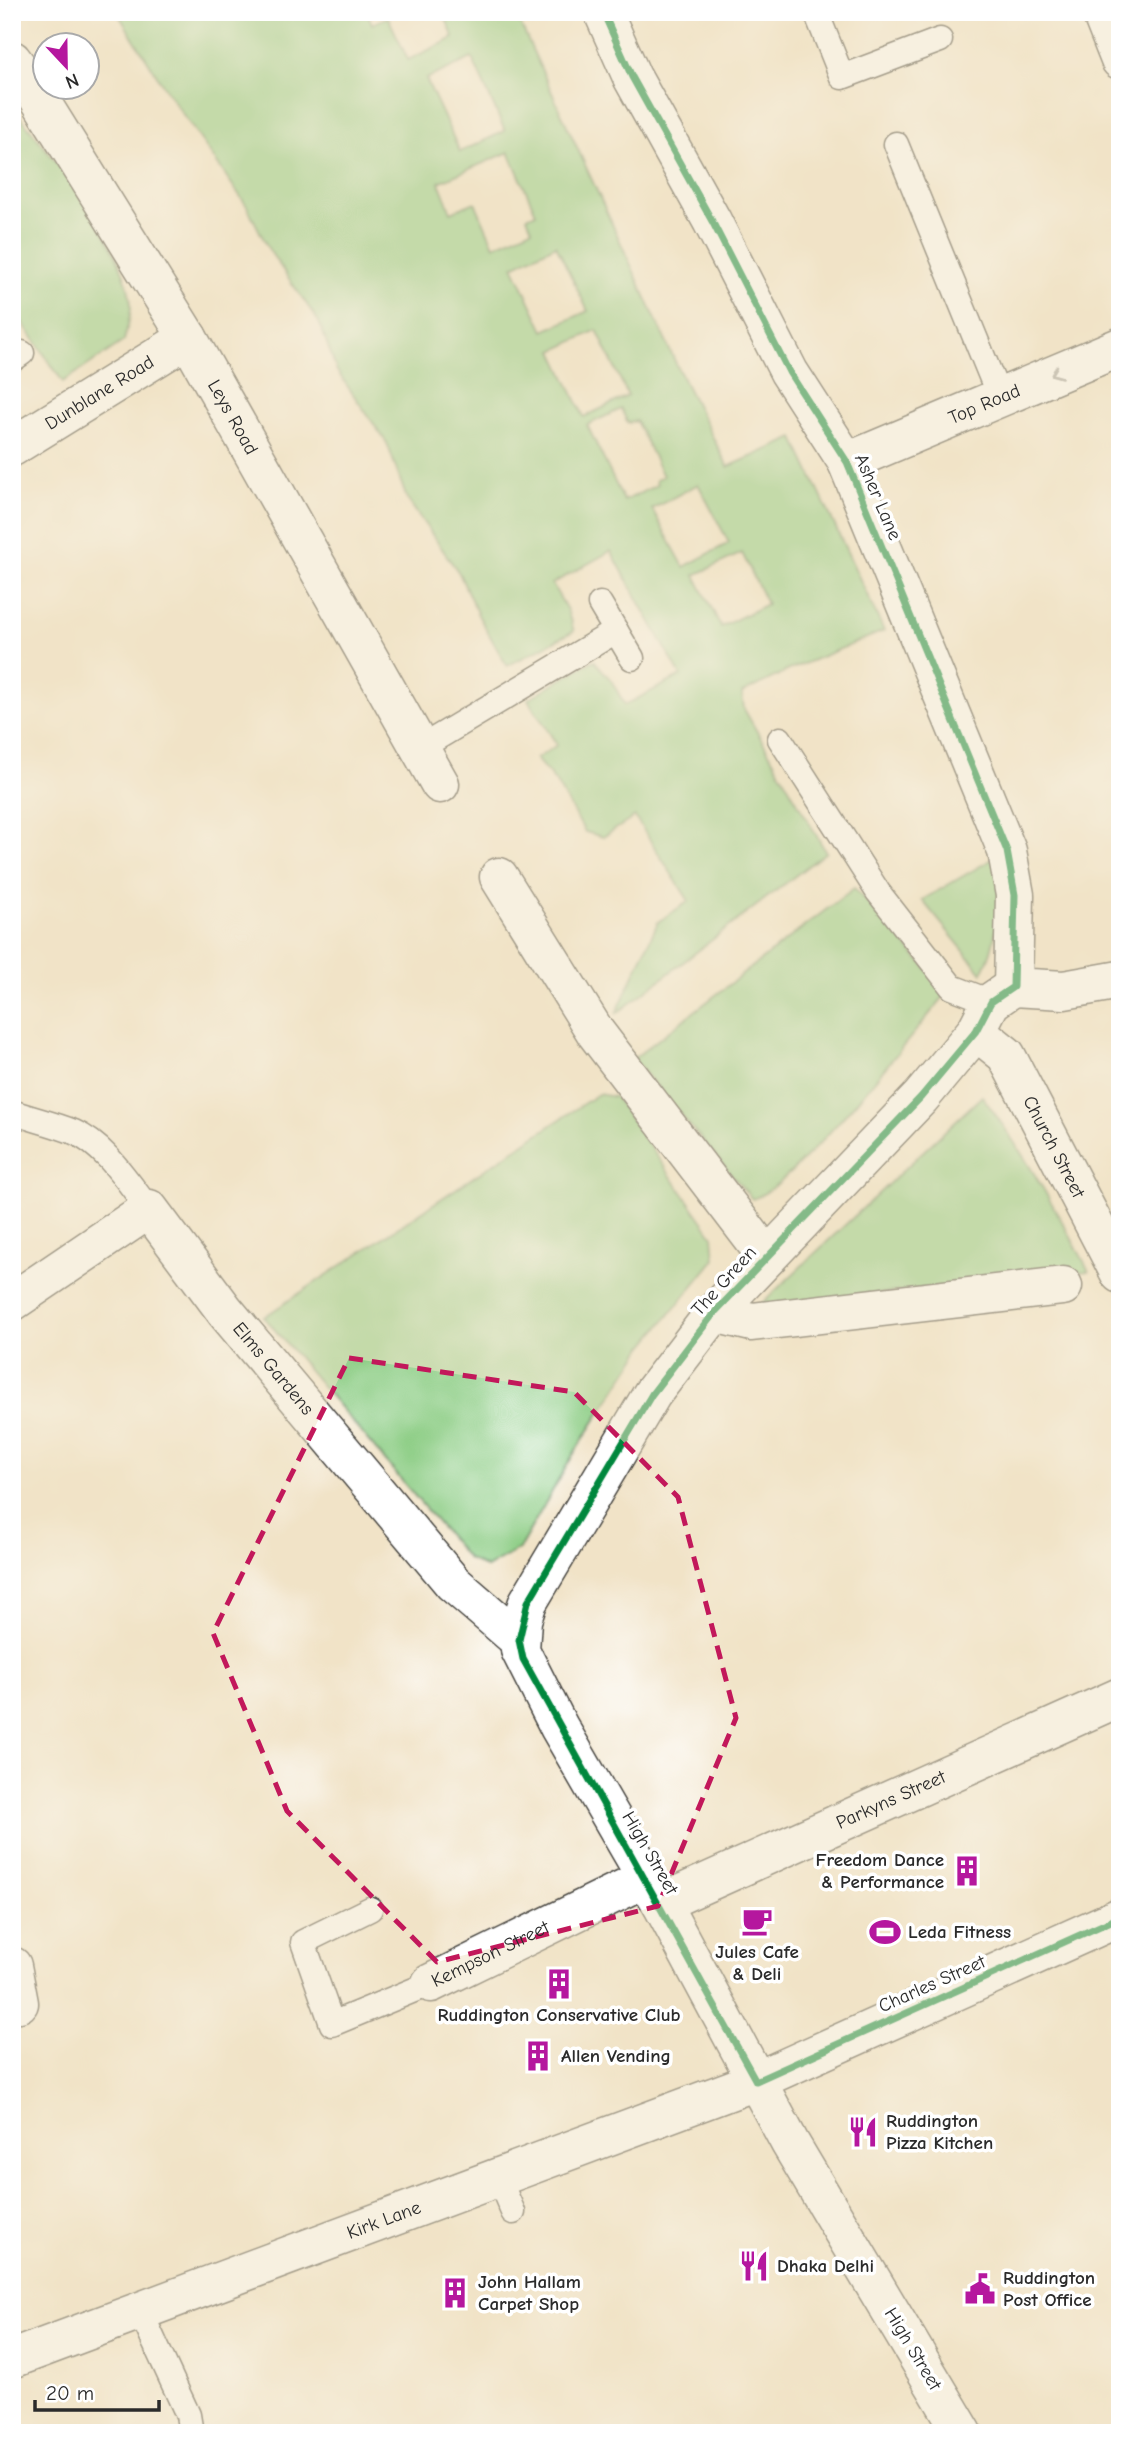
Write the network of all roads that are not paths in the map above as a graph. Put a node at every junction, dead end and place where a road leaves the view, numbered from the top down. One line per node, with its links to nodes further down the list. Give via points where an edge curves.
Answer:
1 (603, 12): 12 (street, Asher Lane, via 632,77 789,372)
2 (816, 12): 4 (lane, via 842,77)
3 (1101, 12): 6 (street)
4 (940, 40)
5 (12, 60): 8 (street, Leys Road)
6 (1120, 60)
7 (896, 144): 10 (lane)
8 (188, 338): 11 (street, Dunblane Road); 17 (street, Leys Road)
9 (1120, 347): 10 (street, Top Road, one-way to 10)
10 (999, 396): 12 (street, Top Road)
11 (12, 447)
12 (848, 461): 21 (street, Asher Lane, via 1007,851 1015,895)
13 (600, 604): 14 (lane)
14 (616, 631): 15 (lane); 17 (lane)
15 (632, 658)
16 (780, 739): 21 (lane, via 878,892 952,987)
17 (420, 748): 18 (street, Leys Road)
18 (440, 784)
19 (499, 877): 24 (street, The Green, via 596,1033)
20 (1120, 980): 21 (street)
21 (993, 1007): 24 (street, The Green, via 921,1097); 25 (street, Church Street, via 1006,1055)
22 (12, 1112): 23 (lane, via 88,1140)
23 (149, 1209): 27 (street); 29 (street, Elms Gardens, via 225,1311 453,1583)
24 (766, 1257): 28 (street, The Green)
25 (1117, 1263)
26 (1063, 1286): 28 (street, The Green, via 752,1322)
27 (12, 1302)
28 (714, 1313): 29 (street, The Green, via 652,1394 528,1602)
29 (519, 1640): 31 (street, High Street, via 523,1659 559,1727)
30 (1120, 1697): 31 (street, Parkyns Street)
31 (653, 1891): 35 (street, Kempson Street); 37 (street, High Street)
32 (370, 1909): 35 (lane, Kempson Street, via 303,1942 332,2024)
33 (1120, 1917): 37 (street, Charles Street)
34 (12, 1966): 36 (street)
35 (431, 1983)
36 (19, 2003)
37 (757, 2081): 38 (street, Kirk Lane); 43 (street, High Street)
38 (498, 2177): 39 (lane); 40 (street, Kirk Lane)
39 (513, 2213)
40 (140, 2311): 41 (street, Kirk Lane); 42 (lane, via 188,2415)
41 (12, 2359)
42 (191, 2433)
43 (963, 2433)

